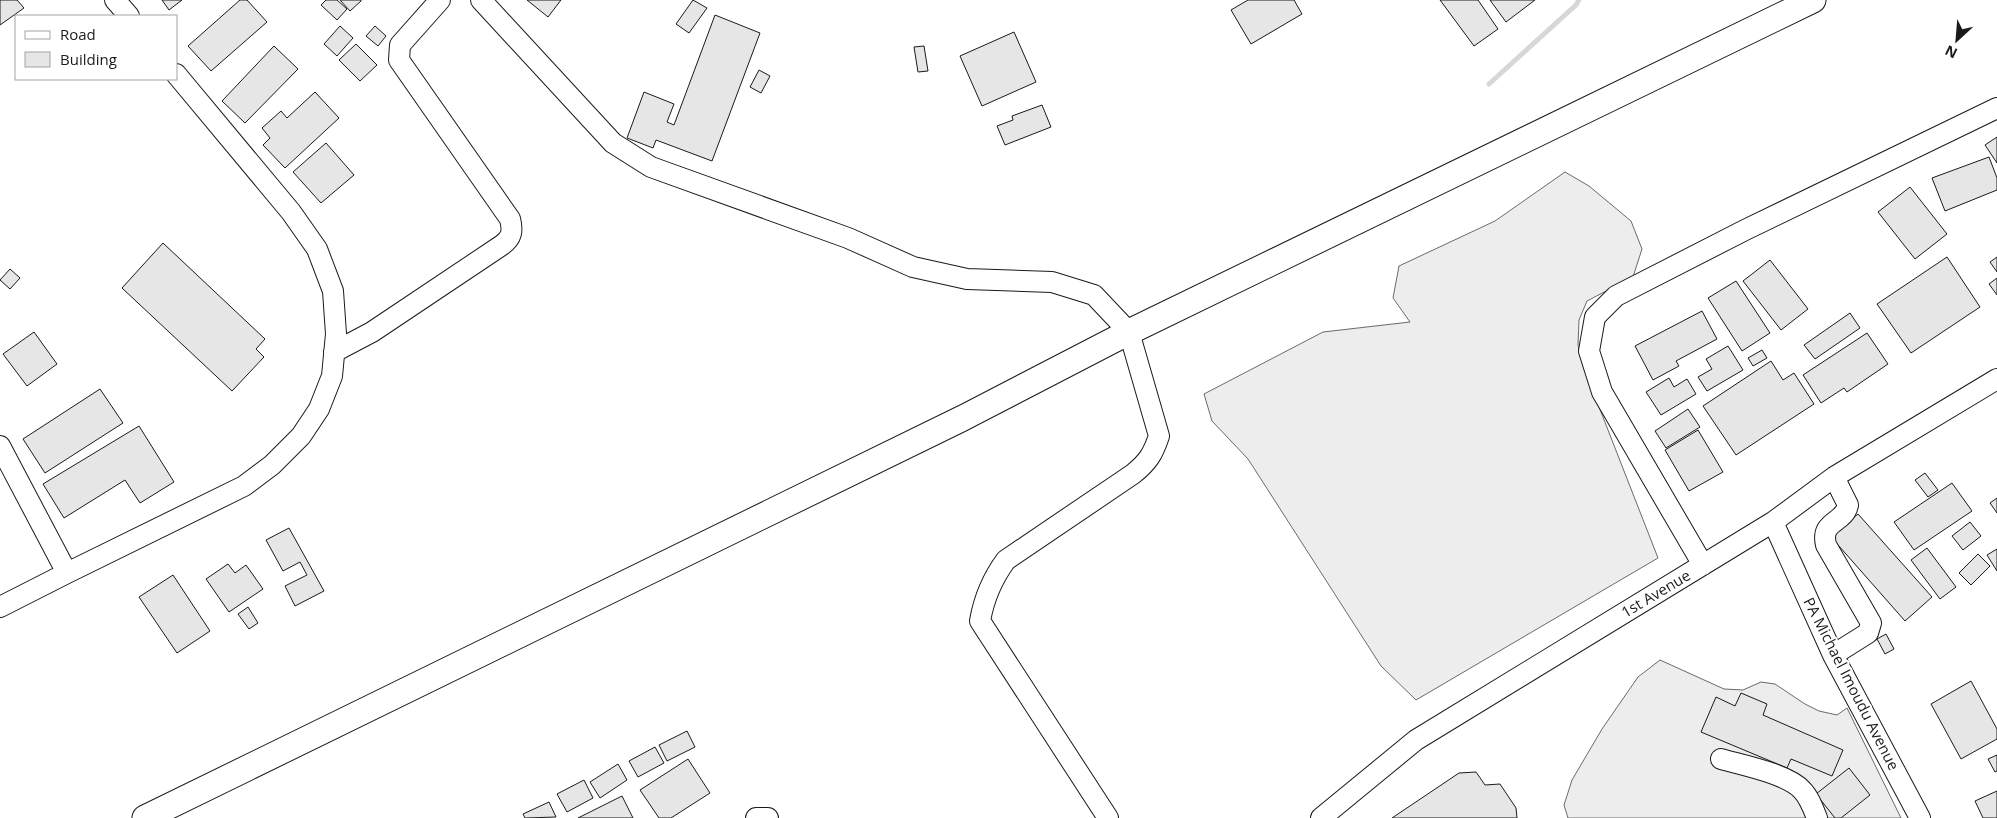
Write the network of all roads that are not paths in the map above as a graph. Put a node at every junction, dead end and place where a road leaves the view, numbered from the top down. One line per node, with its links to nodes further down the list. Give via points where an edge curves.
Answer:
1 (115, 0): 5 (street)
2 (440, 0): 9 (street, via 400,46 399,60 510,219 511,235 502,245 372,332)
3 (481, 0): 8 (street, via 613,143 651,167 848,238 913,267 967,279 1052,282 1094,294)
4 (1813, 0): 8 (main road)
5 (128, 15)
6 (178, 76): 9 (street, via 291,212 317,249 333,291)
7 (1997, 108): 14 (street, via 1616,296 1595,317 1589,351 1602,392)
8 (1129, 332): 20 (main road, via 963,418); 23 (street, via 1158,436 1154,450 1146,463 1133,474 1006,560 983,601 980,621)
9 (334, 352): 15 (street, via 332,376 319,409 301,436 272,465 244,486)
10 (1997, 379): 12 (street, 1st Avenue)
11 (0, 446): 15 (street)
12 (1834, 477): 13 (street, 1st Avenue); 17 (street, via 1848,505 1826,530 1826,545 1871,623 1868,633)
13 (1774, 522): 14 (street, 1st Avenue); 17 (street, PA Michael Imoudu Avenue)
14 (1703, 565): 19 (street, 1st Avenue, via 1416,740)
15 (67, 572): 16 (street)
16 (0, 608)
17 (1833, 655): 25 (street, PA Michael Imoudu Avenue)
18 (1721, 759): 24 (street, via 1791,780 1808,798)
19 (1325, 816)
20 (145, 818)
21 (756, 818): 22 (street)
22 (768, 818)
23 (1108, 818)
24 (1817, 818)
25 (1920, 818)

